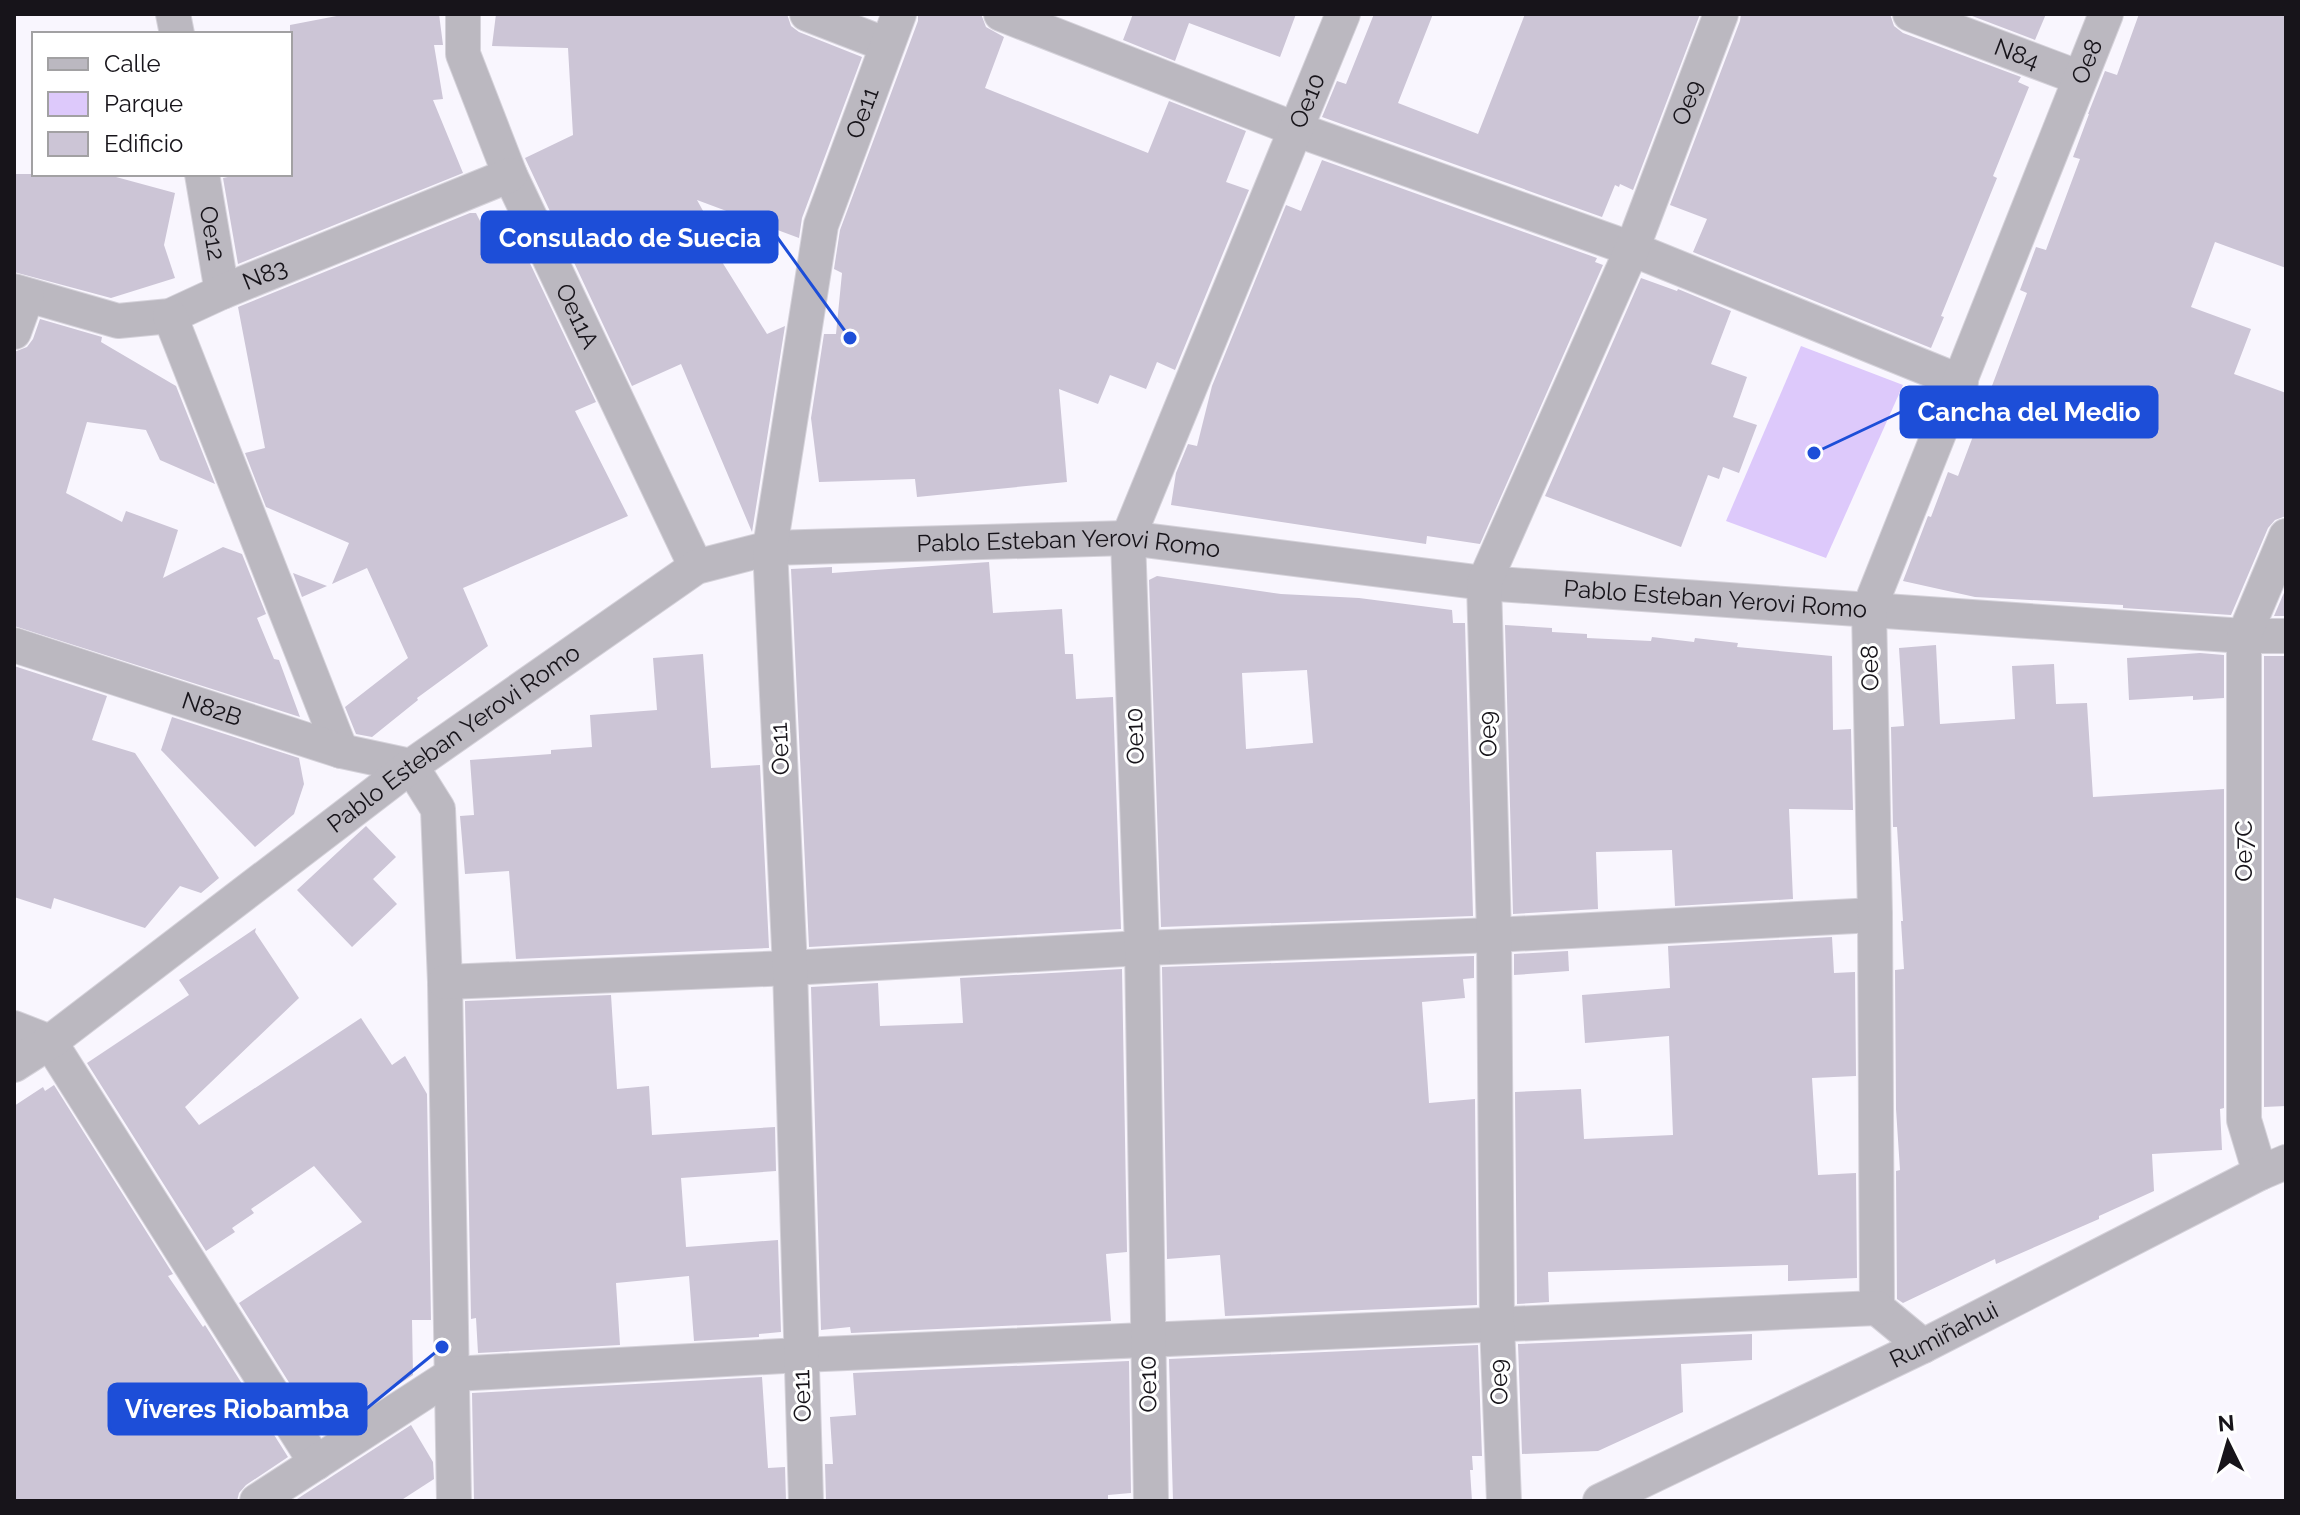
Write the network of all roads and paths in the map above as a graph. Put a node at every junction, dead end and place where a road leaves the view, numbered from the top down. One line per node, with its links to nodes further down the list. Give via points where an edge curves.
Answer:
1 (463, 14): 11 (street, Oe11A, via 463,54)
2 (807, 14): 8 (street)
3 (1001, 14): 10 (street)
4 (1343, 14): 10 (street, Oe10)
5 (1721, 14): 13 (street, Oe9)
6 (1910, 14): 9 (street, N84)
7 (2106, 14): 9 (street, Oe8)
8 (893, 30): 21 (street, Oe11, via 821,225)
9 (2080, 78): 18 (street, Oe8)
10 (1295, 129): 13 (street); 20 (street, Oe10)
11 (510, 175): 14 (street, N83); 22 (street, Oe11A)
12 (202, 176): 14 (street, Oe12)
13 (1632, 249): 18 (street); 23 (street, Oe9)
14 (222, 292): 16 (street, N83)
15 (21, 294): 16 (street, N83, via 118,321); 17 (street)
16 (170, 316): 28 (street)
17 (14, 332)
18 (1961, 382): 24 (street, Oe8)
19 (2286, 536): 25 (street, Oe7C)
20 (1128, 538): 21 (street, Pablo Esteban Yerovi Romo); 23 (street, Pablo Esteban Yerovi Romo); 32 (street, Oe10)
21 (770, 548): 22 (street, Pablo Esteban Yerovi Romo); 33 (street, Oe11)
22 (696, 567): 29 (street, Pablo Esteban Yerovi Romo)
23 (1484, 583): 24 (street, Pablo Esteban Yerovi Romo); 31 (street, Oe9)
24 (1869, 609): 25 (street, Pablo Esteban Yerovi Romo); 30 (street, Oe8)
25 (2244, 636): 26 (street, Pablo Esteban Yerovi Romo); 38 (street, Oe7C, via 2244,1120)
26 (2286, 636)
27 (14, 645): 28 (street, N82B)
28 (341, 751): 29 (street, N82B)
29 (411, 766): 34 (street, via 438,809); 36 (street, Pablo Esteban Yerovi Romo)
30 (1875, 915): 31 (street); 39 (street, Oe8)
31 (1494, 935): 32 (street); 40 (street, Oe9)
32 (1142, 948): 33 (street); 41 (street, Oe10)
33 (790, 968): 34 (street); 43 (street, Oe11)
34 (445, 982): 44 (street)
35 (14, 1028): 36 (street)
36 (50, 1042): 37 (street, Pablo Esteban Yerovi Romo); 45 (street)
37 (14, 1065)
38 (2273, 1168): 42 (street, Rumiñahui)
39 (1877, 1308): 40 (street); 42 (street)
40 (1497, 1324): 41 (street); 50 (street, Oe9)
41 (1147, 1339): 43 (street); 49 (street, Oe10)
42 (1923, 1346): 51 (street, Rumiñahui)
43 (801, 1355): 44 (street); 48 (street, Oe11)
44 (453, 1374): 45 (street); 47 (street)
45 (316, 1463): 46 (street)
46 (257, 1501)
47 (454, 1501)
48 (806, 1501)
49 (1151, 1501)
50 (1504, 1501)
51 (1600, 1501)

